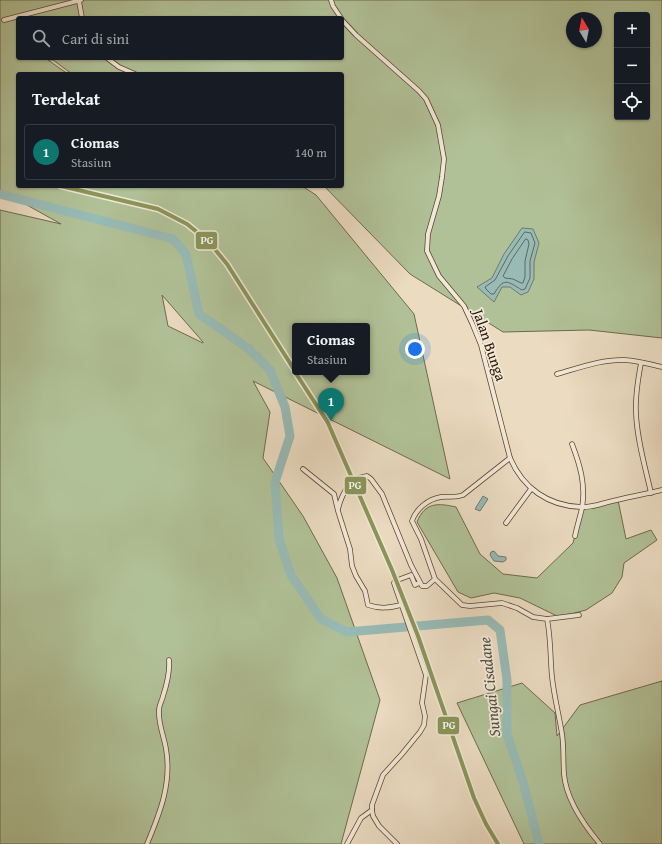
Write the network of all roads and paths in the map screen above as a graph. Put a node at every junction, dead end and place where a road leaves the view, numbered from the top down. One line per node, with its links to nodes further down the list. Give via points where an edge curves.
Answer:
1 (80, 0): 3 (street); 4 (street)
2 (331, 0): 5 (street, Jalan Bunga)
3 (19, 16)
4 (82, 16)
5 (339, 16)
6 (16, 17): 7 (street)
7 (4, 20)
8 (344, 22): 15 (street, Jalan Bunga, via 419,91 434,115 441,136 444,163 439,196 428,234 427,251 439,276 464,306 472,323)
9 (110, 60): 10 (street)
10 (131, 72)
11 (641, 363): 12 (street); 13 (street, via 609,361); 19 (street, via 636,412)
12 (662, 367)
13 (557, 374)
14 (572, 444): 20 (street, via 582,475)
15 (510, 458): 17 (street, Jalan Bunga); 24 (street, via 463,495 435,499 414,515 412,521)
16 (303, 469): 21 (street, via 334,494)
17 (531, 490): 20 (street, Jalan Bunga, via 556,503); 22 (street)
18 (662, 490): 19 (street, Jalan Bunga)
19 (651, 493): 20 (street, Jalan Bunga)
20 (582, 507): 23 (street)
21 (338, 511): 25 (street, via 345,491 353,480 367,476 371,479 382,494); 26 (street, via 350,548 352,566 368,605 378,608)
22 (506, 523)
23 (576, 536)
24 (435, 579): 25 (street, via 427,586); 28 (street, via 462,605 502,604 533,617)
25 (419, 583): 26 (street, via 415,585 410,575 395,581)
26 (402, 606): 30 (street, via 426,675 422,703 425,721 420,732 383,775)
27 (579, 616): 28 (street)
28 (547, 619): 34 (street, via 552,677 562,734 566,788 584,824)
29 (169, 660): 31 (street, via 168,681 159,712 166,749 168,781)
30 (372, 810): 32 (street, via 361,818); 33 (street, via 379,826)
31 (147, 844)
32 (347, 844)
33 (397, 844)
34 (600, 844)

